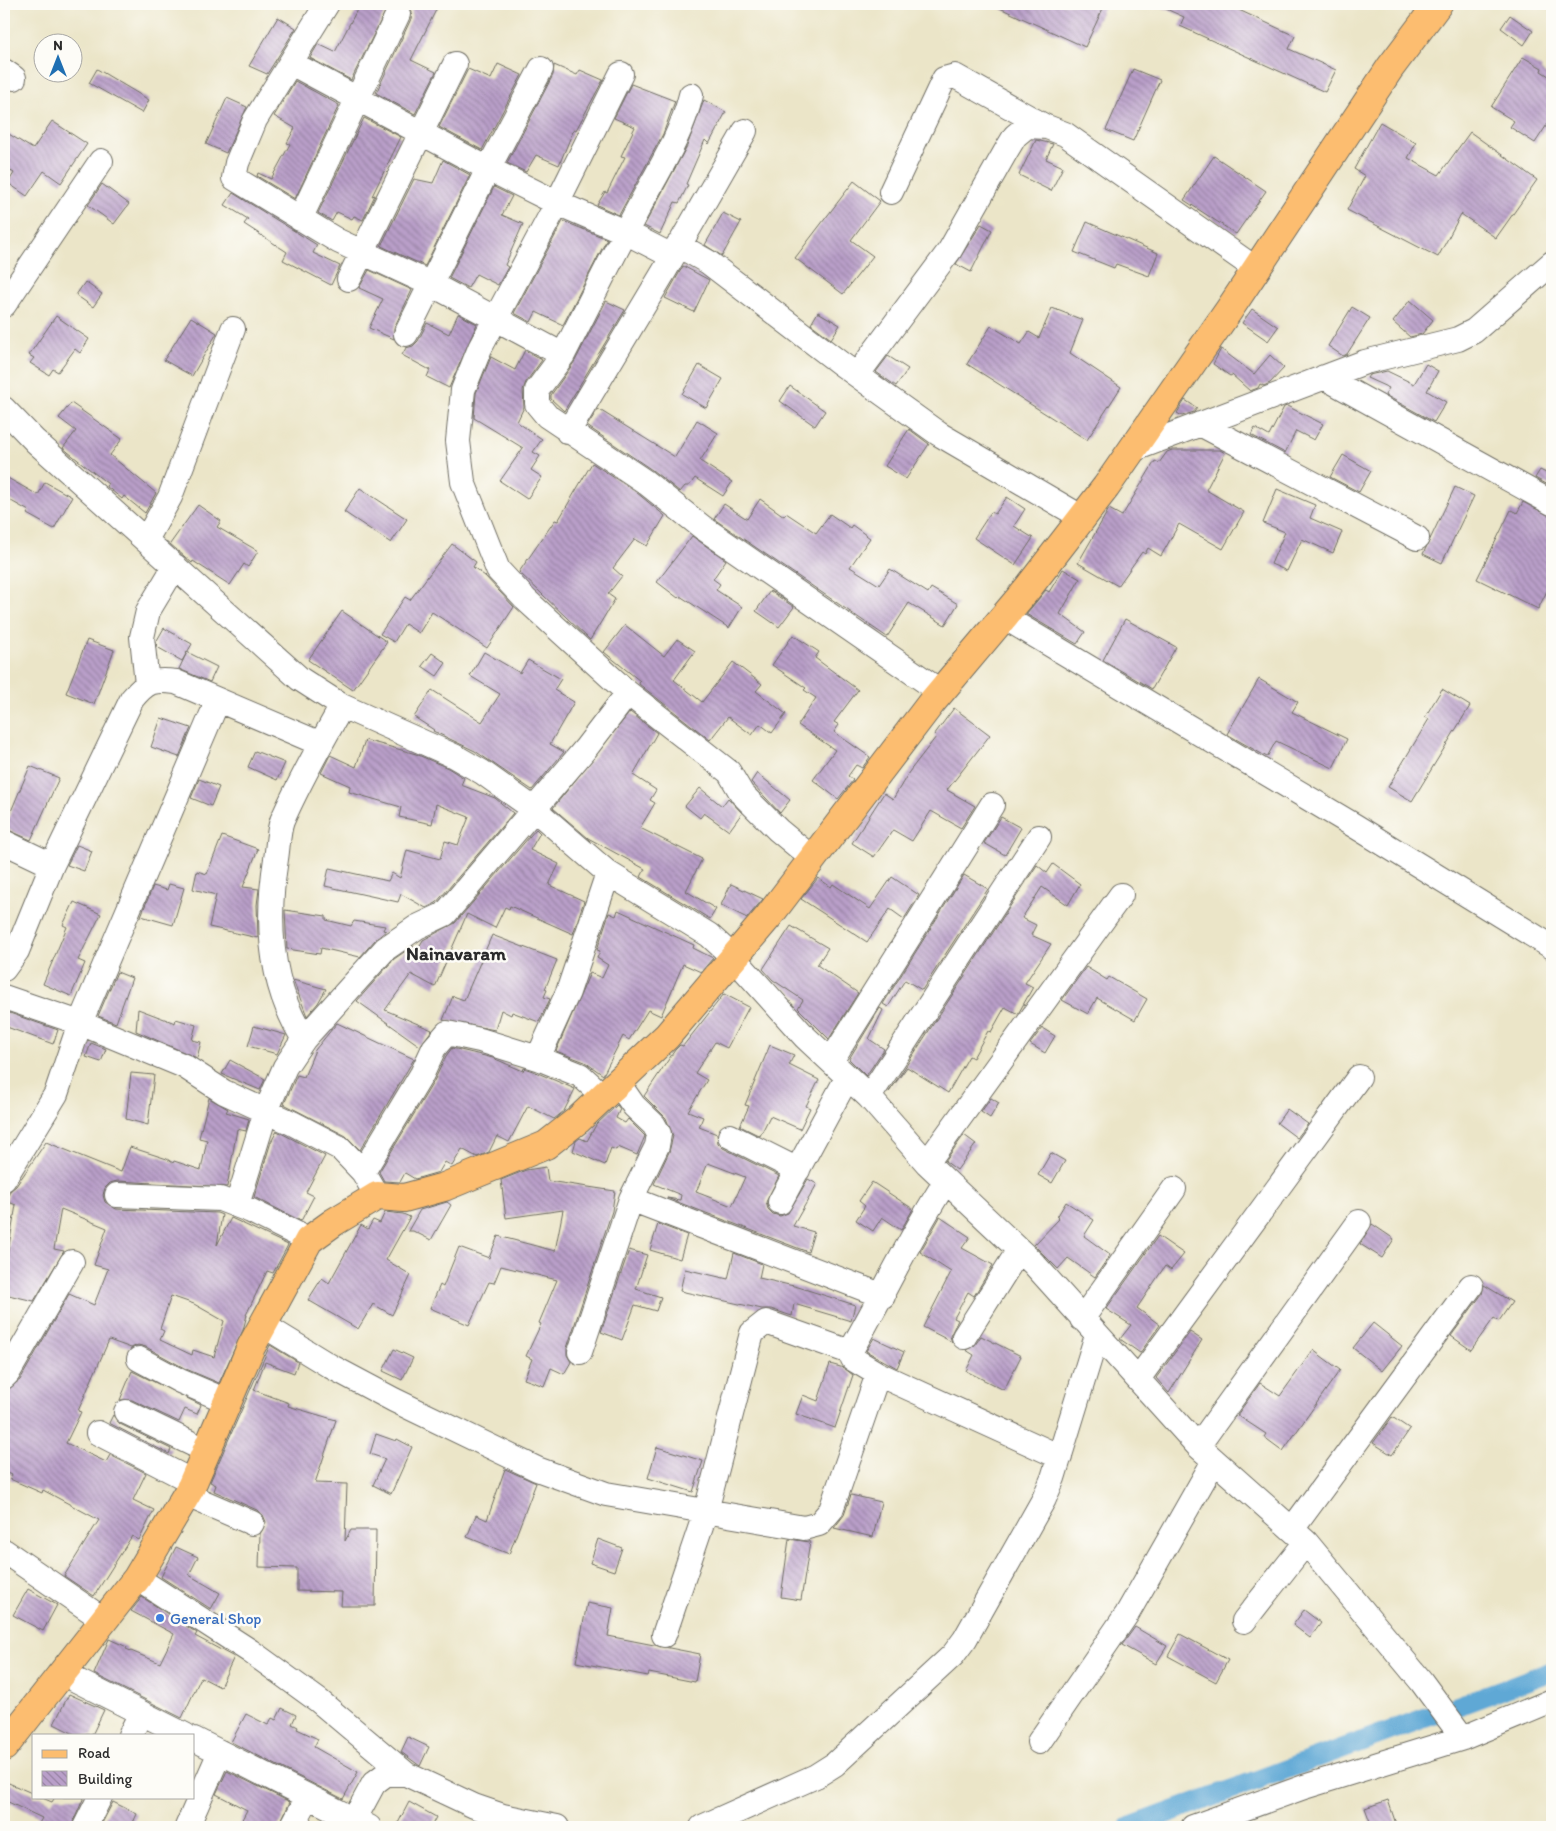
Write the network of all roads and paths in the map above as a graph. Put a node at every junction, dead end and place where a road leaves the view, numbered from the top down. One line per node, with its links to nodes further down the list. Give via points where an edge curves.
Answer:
1 (327, 4): 4 (street)
2 (1438, 4): 22 (main road, via 1390,68)
3 (398, 14): 9 (street)
4 (292, 63): 9 (street); 17 (street, via 255,120 234,178)
5 (454, 64): 11 (street)
6 (541, 69): 14 (street)
7 (621, 74): 16 (street)
8 (691, 95): 18 (street, via 686,118 674,144)
9 (356, 98): 11 (street); 17 (street)
10 (1047, 127): 15 (street, via 955,76 944,78); 22 (street, via 1065,134); 30 (street, via 1027,126 1015,136 950,250)
11 (421, 132): 14 (street); 20 (street)
12 (745, 132): 19 (street)
13 (101, 161): 25 (street)
14 (488, 169): 16 (street); 24 (street)
15 (891, 192)
16 (557, 204): 18 (street); 26 (street)
17 (300, 219): 20 (street)
18 (625, 232): 19 (street); 29 (street)
19 (675, 251): 30 (street, via 708,262); 34 (street)
20 (362, 252): 23 (street); 24 (street)
21 (1552, 263): 31 (street, via 1474,331 1437,346 1384,356)
22 (1256, 269): 35 (main road)
23 (349, 279)
24 (431, 284): 26 (street); 28 (street)
25 (4, 305)
26 (495, 321): 29 (street); 44 (street, via 463,390 458,441 463,482 498,570 525,599)
27 (233, 329): 39 (street, via 170,496)
28 (406, 334)
29 (563, 355): 34 (street, via 537,390 537,404)
30 (857, 376): 37 (street, via 939,434)
31 (1324, 377): 33 (street); 36 (street)
32 (4, 409): 39 (street, via 35,441)
33 (1200, 424): 35 (street); 38 (street)
34 (568, 432): 43 (street, via 644,481 702,527)
35 (1132, 450): 37 (main road)
36 (1552, 503)
37 (1083, 518): 41 (main road)
38 (1417, 538)
39 (146, 540): 40 (street)
40 (175, 566): 42 (street, via 148,611 142,637); 46 (street, via 300,678)
41 (1004, 617): 43 (main road); 56 (street)
42 (147, 684): 45 (street, via 157,679 176,682); 53 (street, via 132,699)
43 (941, 692): 52 (main road)
44 (628, 693): 49 (street); 52 (street, via 729,772 742,794 778,830)
45 (218, 700): 47 (street); 60 (street)
46 (342, 706): 47 (street); 49 (street, via 454,756)
47 (321, 744): 61 (street, via 282,823 271,890 272,946 280,989 293,1022)
48 (992, 805): 63 (street)
49 (534, 809): 54 (street); 61 (street, via 445,914 417,927 386,949)
50 (1039, 837): 67 (street)
51 (4, 842): 53 (street)
52 (814, 859): 57 (main road)
53 (52, 865): 58 (street, via 17,951)
54 (608, 873): 57 (street, via 708,935); 62 (street, via 568,992)
55 (1121, 895): 70 (street)
56 (1552, 947)
57 (733, 957): 63 (street); 66 (main road, via 668,1036)
58 (4, 969)
59 (4, 997): 60 (street)
60 (80, 1023): 68 (street, via 184,1066 224,1092); 73 (street, via 56,1094)
61 (304, 1039): 68 (street, via 285,1068)
62 (538, 1058): 66 (street); 72 (street, via 447,1033 434,1048 422,1074)
63 (830, 1061): 64 (street)
64 (847, 1078): 67 (street); 71 (street)
65 (1359, 1078): 95 (street)
66 (611, 1089): 77 (main road, via 546,1145 444,1187 404,1198); 78 (street, via 634,1106 659,1134 657,1146)
67 (870, 1097): 70 (street)
68 (266, 1111): 72 (street, via 340,1148); 80 (street)
69 (730, 1136): 71 (street)
70 (927, 1163): 74 (street)
71 (798, 1170): 79 (street)
72 (363, 1172): 77 (street)
73 (4, 1179)
74 (946, 1181): 83 (street); 86 (street, via 918,1224)
75 (1174, 1190): 88 (street)
76 (117, 1195): 80 (street, via 220,1198)
77 (377, 1196): 82 (main road)
78 (631, 1200): 86 (street); 90 (street)
79 (780, 1202)
80 (237, 1205): 82 (street)
81 (1359, 1222): 100 (street)
82 (310, 1240): 87 (main road)
83 (1019, 1250): 88 (street); 89 (street)
84 (72, 1262): 94 (street)
85 (1470, 1286): 105 (street)
86 (883, 1296): 91 (street)
87 (263, 1325): 96 (main road); 103 (street, via 394,1400 537,1469 606,1494)
88 (1090, 1327): 95 (street); 101 (street)
89 (964, 1337)
90 (580, 1352)
91 (850, 1352): 93 (street, via 853,1359); 103 (street, via 766,1322 752,1333)
92 (139, 1359): 96 (street)
93 (878, 1374): 101 (street); 103 (street, via 830,1510 819,1524 804,1528)
94 (4, 1377)
95 (1138, 1379): 100 (street)
96 (227, 1401): 99 (main road)
97 (126, 1412): 99 (street)
98 (98, 1433): 102 (street)
99 (207, 1451): 102 (main road)
100 (1206, 1453): 105 (street); 118 (street, via 1127,1614)
101 (1060, 1457): 129 (street, via 1044,1499 953,1655 835,1764 816,1776)
102 (190, 1488): 104 (street); 107 (main road)
103 (706, 1511): 110 (street)
104 (252, 1523)
105 (1300, 1535): 109 (street); 114 (street, via 1421,1681)
106 (4, 1551): 108 (street)
107 (137, 1578): 108 (main road); 121 (street, via 250,1651 318,1701)
108 (104, 1620): 111 (main road)
109 (1244, 1621)
110 (664, 1635)
111 (62, 1673): 113 (street); 119 (main road)
112 (1552, 1700): 114 (street)
113 (141, 1713): 115 (street); 116 (street)
114 (1458, 1732): 130 (street)
115 (130, 1734)
116 (183, 1734)
117 (195, 1740): 120 (street)
118 (1039, 1742)
119 (4, 1747)
120 (220, 1752): 122 (street); 126 (street)
121 (406, 1774): 124 (street, via 386,1774 374,1783); 128 (street, via 474,1806 503,1816)
122 (308, 1797): 124 (street); 127 (street)
123 (100, 1798): 125 (street)
124 (362, 1824)
125 (85, 1827)
126 (187, 1827)
127 (292, 1827)
128 (557, 1827)
129 (702, 1827)
130 (1193, 1827)

